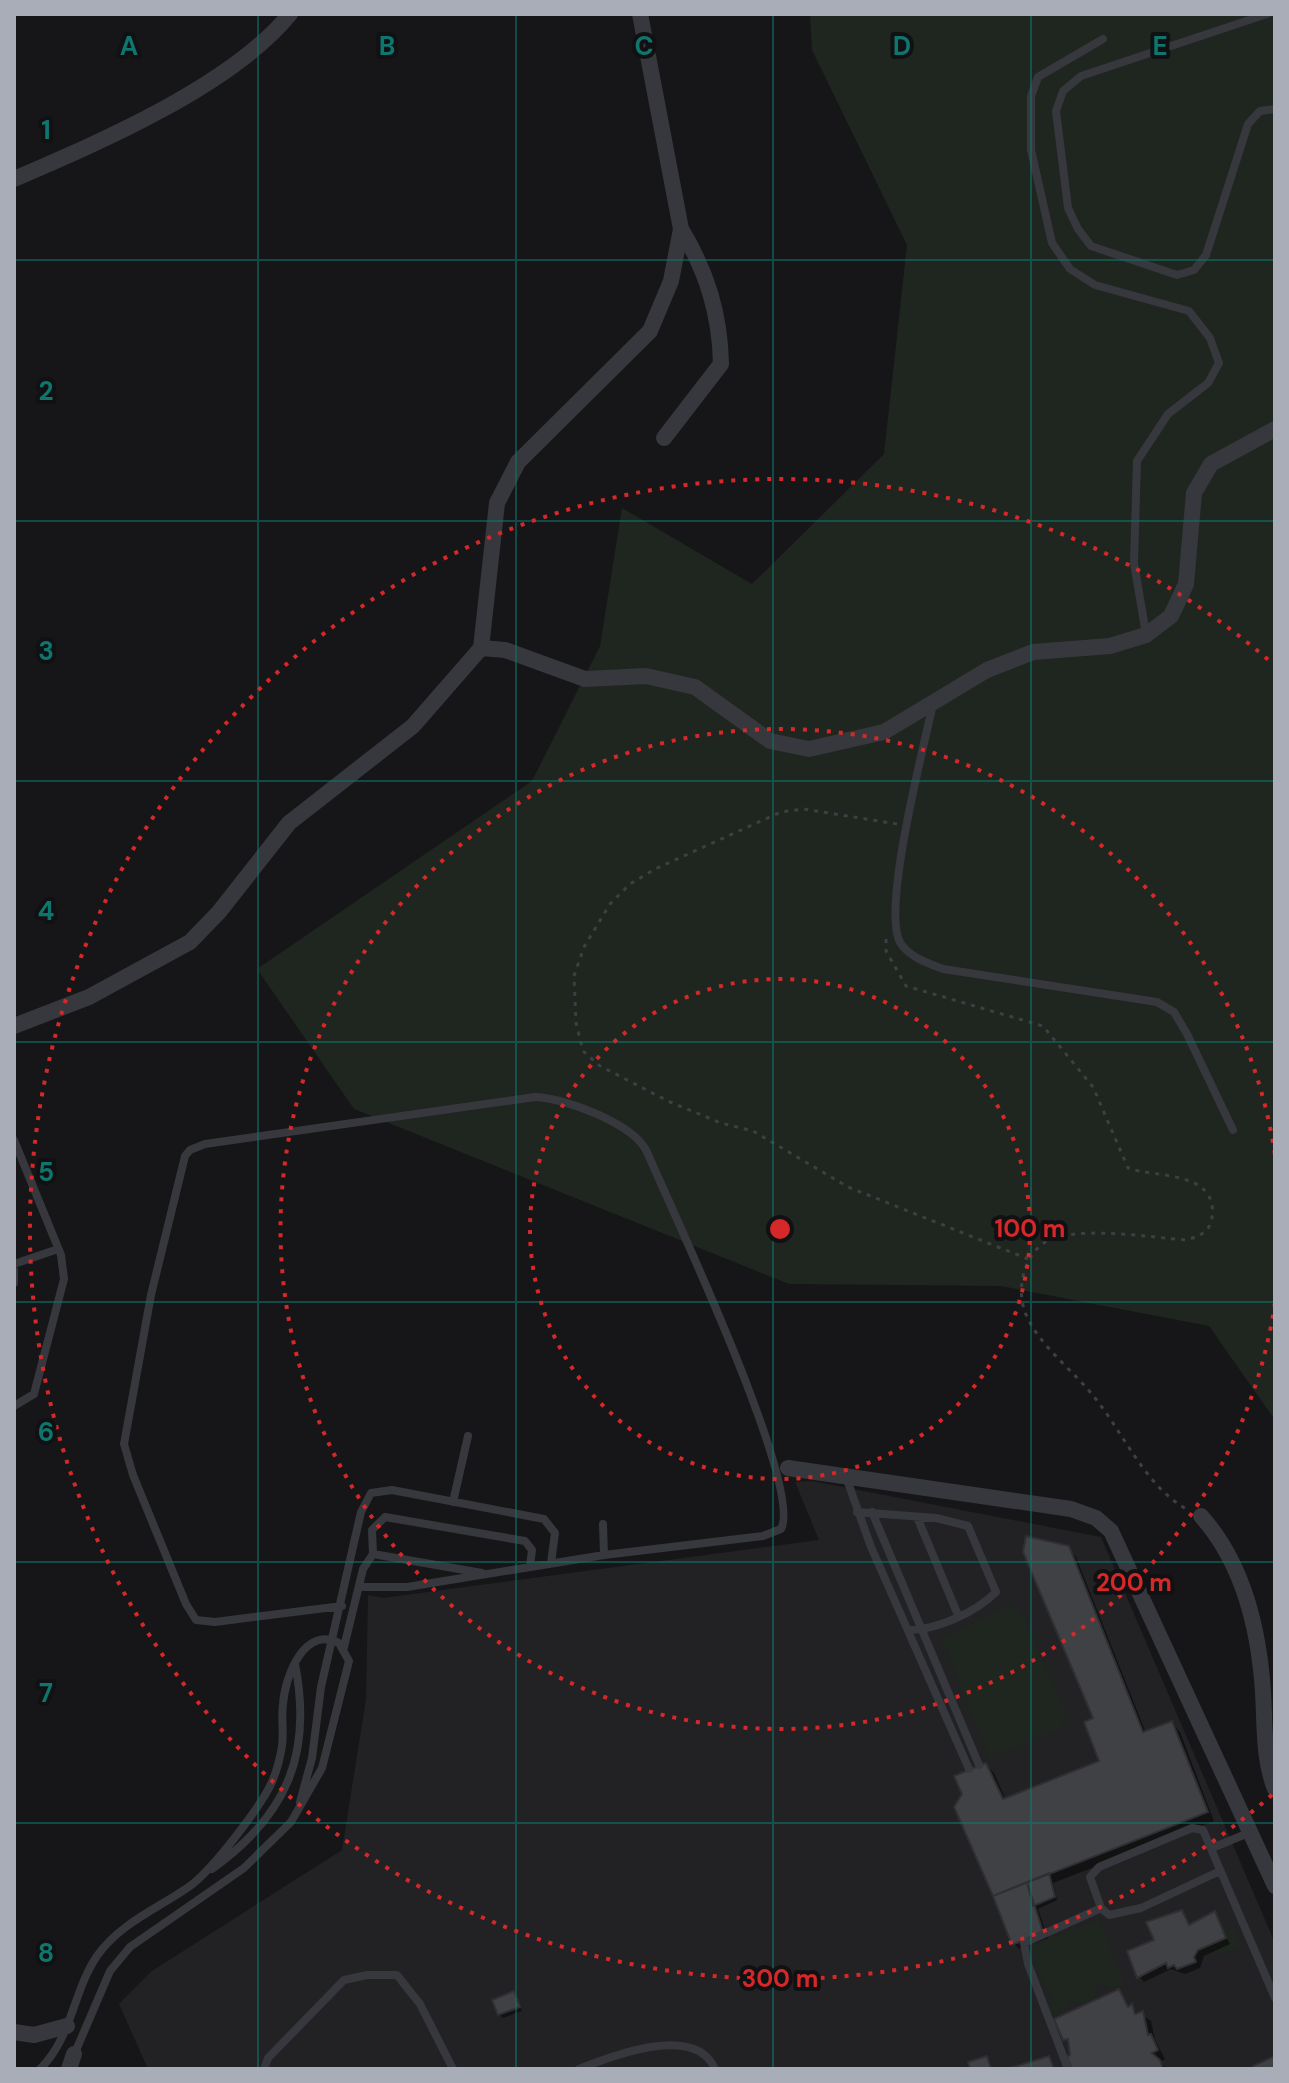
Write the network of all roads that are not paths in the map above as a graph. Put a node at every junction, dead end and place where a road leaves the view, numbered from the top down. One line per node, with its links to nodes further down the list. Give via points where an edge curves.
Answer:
1 (290, 14): 6 (street, via 238,64 196,90)
2 (640, 14): 7 (street)
3 (1267, 14): 5 (lane, via 1081,76 1063,91 1056,111 1068,208 1078,229 1091,246 1177,275 1194,270 1206,255 1248,124 1260,111)
4 (1103, 39): 10 (lane, via 1038,77 1031,96 1031,150 1052,243 1070,269 1095,285 1189,311 1210,338 1219,363 1208,383 1168,414 1137,461 1134,563)
5 (1275, 109)
6 (14, 179)
7 (681, 229): 9 (street, via 714,303 721,364); 11 (street, via 671,281 650,331 518,462 497,503)
8 (1275, 429): 10 (street, via 1211,464 1194,493 1186,584 1171,616)
9 (664, 438)
10 (1146, 635): 12 (street, via 1110,646 1033,652 987,670)
11 (481, 648): 12 (street, via 505,650 585,679 646,676 695,687 770,741 809,749 884,732); 13 (street, via 413,726 289,823 190,942 89,997)
12 (933, 703): 14 (lane, via 897,883 894,921 900,943 916,958 943,969 1157,1002 1174,1012)
13 (14, 1026)
14 (1233, 1130)
15 (14, 1140): 16 (lane)
16 (58, 1249): 17 (lane); 19 (lane, via 64,1279 34,1394)
17 (14, 1267): 18 (lane)
18 (14, 1283)
19 (14, 1406)
20 (468, 1436): 23 (lane)
21 (782, 1468): 22 (street); 32 (lane, via 786,1520 773,1534); 37 (lane, via 647,1152 628,1129 535,1097 197,1145 185,1156 151,1295 125,1428 127,1460 196,1620)
22 (845, 1477): 24 (lane); 48 (street, via 1071,1509 1096,1518 1111,1531)
23 (453, 1502): 29 (lane, via 381,1489 364,1501); 33 (lane, via 544,1519 555,1533)
24 (857, 1512): 25 (lane); 39 (lane)
25 (872, 1512): 27 (lane); 40 (lane)
26 (1201, 1516): 46 (street, via 1215,1531 1248,1602)
27 (917, 1517): 38 (lane); 38 (lane, via 968,1526 996,1592 980,1608)
28 (603, 1524): 32 (lane)
29 (358, 1527): 30 (lane); 37 (lane)
30 (372, 1530): 31 (lane); 34 (lane, via 379,1519 392,1516 519,1539 532,1550)
31 (373, 1554): 35 (lane); 36 (lane)
32 (604, 1555): 33 (lane)
33 (551, 1563): 34 (lane)
34 (530, 1566): 35 (lane)
35 (488, 1574): 36 (lane, via 407,1587)
36 (359, 1587): 42 (lane)
37 (342, 1606): 41 (lane)
38 (958, 1615): 40 (lane)
39 (910, 1630): 40 (lane); 45 (lane)
40 (924, 1630): 44 (lane)
41 (333, 1641): 42 (lane); 43 (lane, via 313,1642); 47 (lane, via 307,1780)
42 (344, 1647): 47 (lane, via 349,1661 322,1768)
43 (295, 1664): 50 (lane, via 284,1691 282,1745 272,1782); 50 (lane, via 301,1729 287,1787 243,1847)
44 (979, 1765)
45 (969, 1769)
46 (1275, 1789)
47 (291, 1822): 59 (lane, via 235,1875 130,1947 110,1971)
48 (1251, 1832): 49 (lane); 52 (street)
49 (1212, 1848): 51 (lane); 53 (lane, via 1203,1830 1192,1828 1096,1869 1091,1881)
50 (211, 1870): 57 (lane, via 117,1934 98,1954)
51 (1220, 1871): 53 (lane, via 1125,1914 1109,1915); 55 (lane)
52 (1275, 1886)
53 (1101, 1908): 65 (lane, via 1024,1943)
54 (1275, 1968): 55 (lane)
55 (1264, 1972): 56 (lane)
56 (1275, 1998)
57 (67, 2026): 58 (street, via 34,2035); 60 (lane, via 52,2058)
58 (14, 2032)
59 (69, 2064)
60 (40, 2069)
61 (264, 2069): 62 (lane, via 268,2058 344,1980 367,1975 397,1975 420,2004)
62 (453, 2069)
63 (579, 2069): 64 (lane, via 654,2045 689,2047 711,2059)
64 (715, 2069)
65 (1068, 2069)

